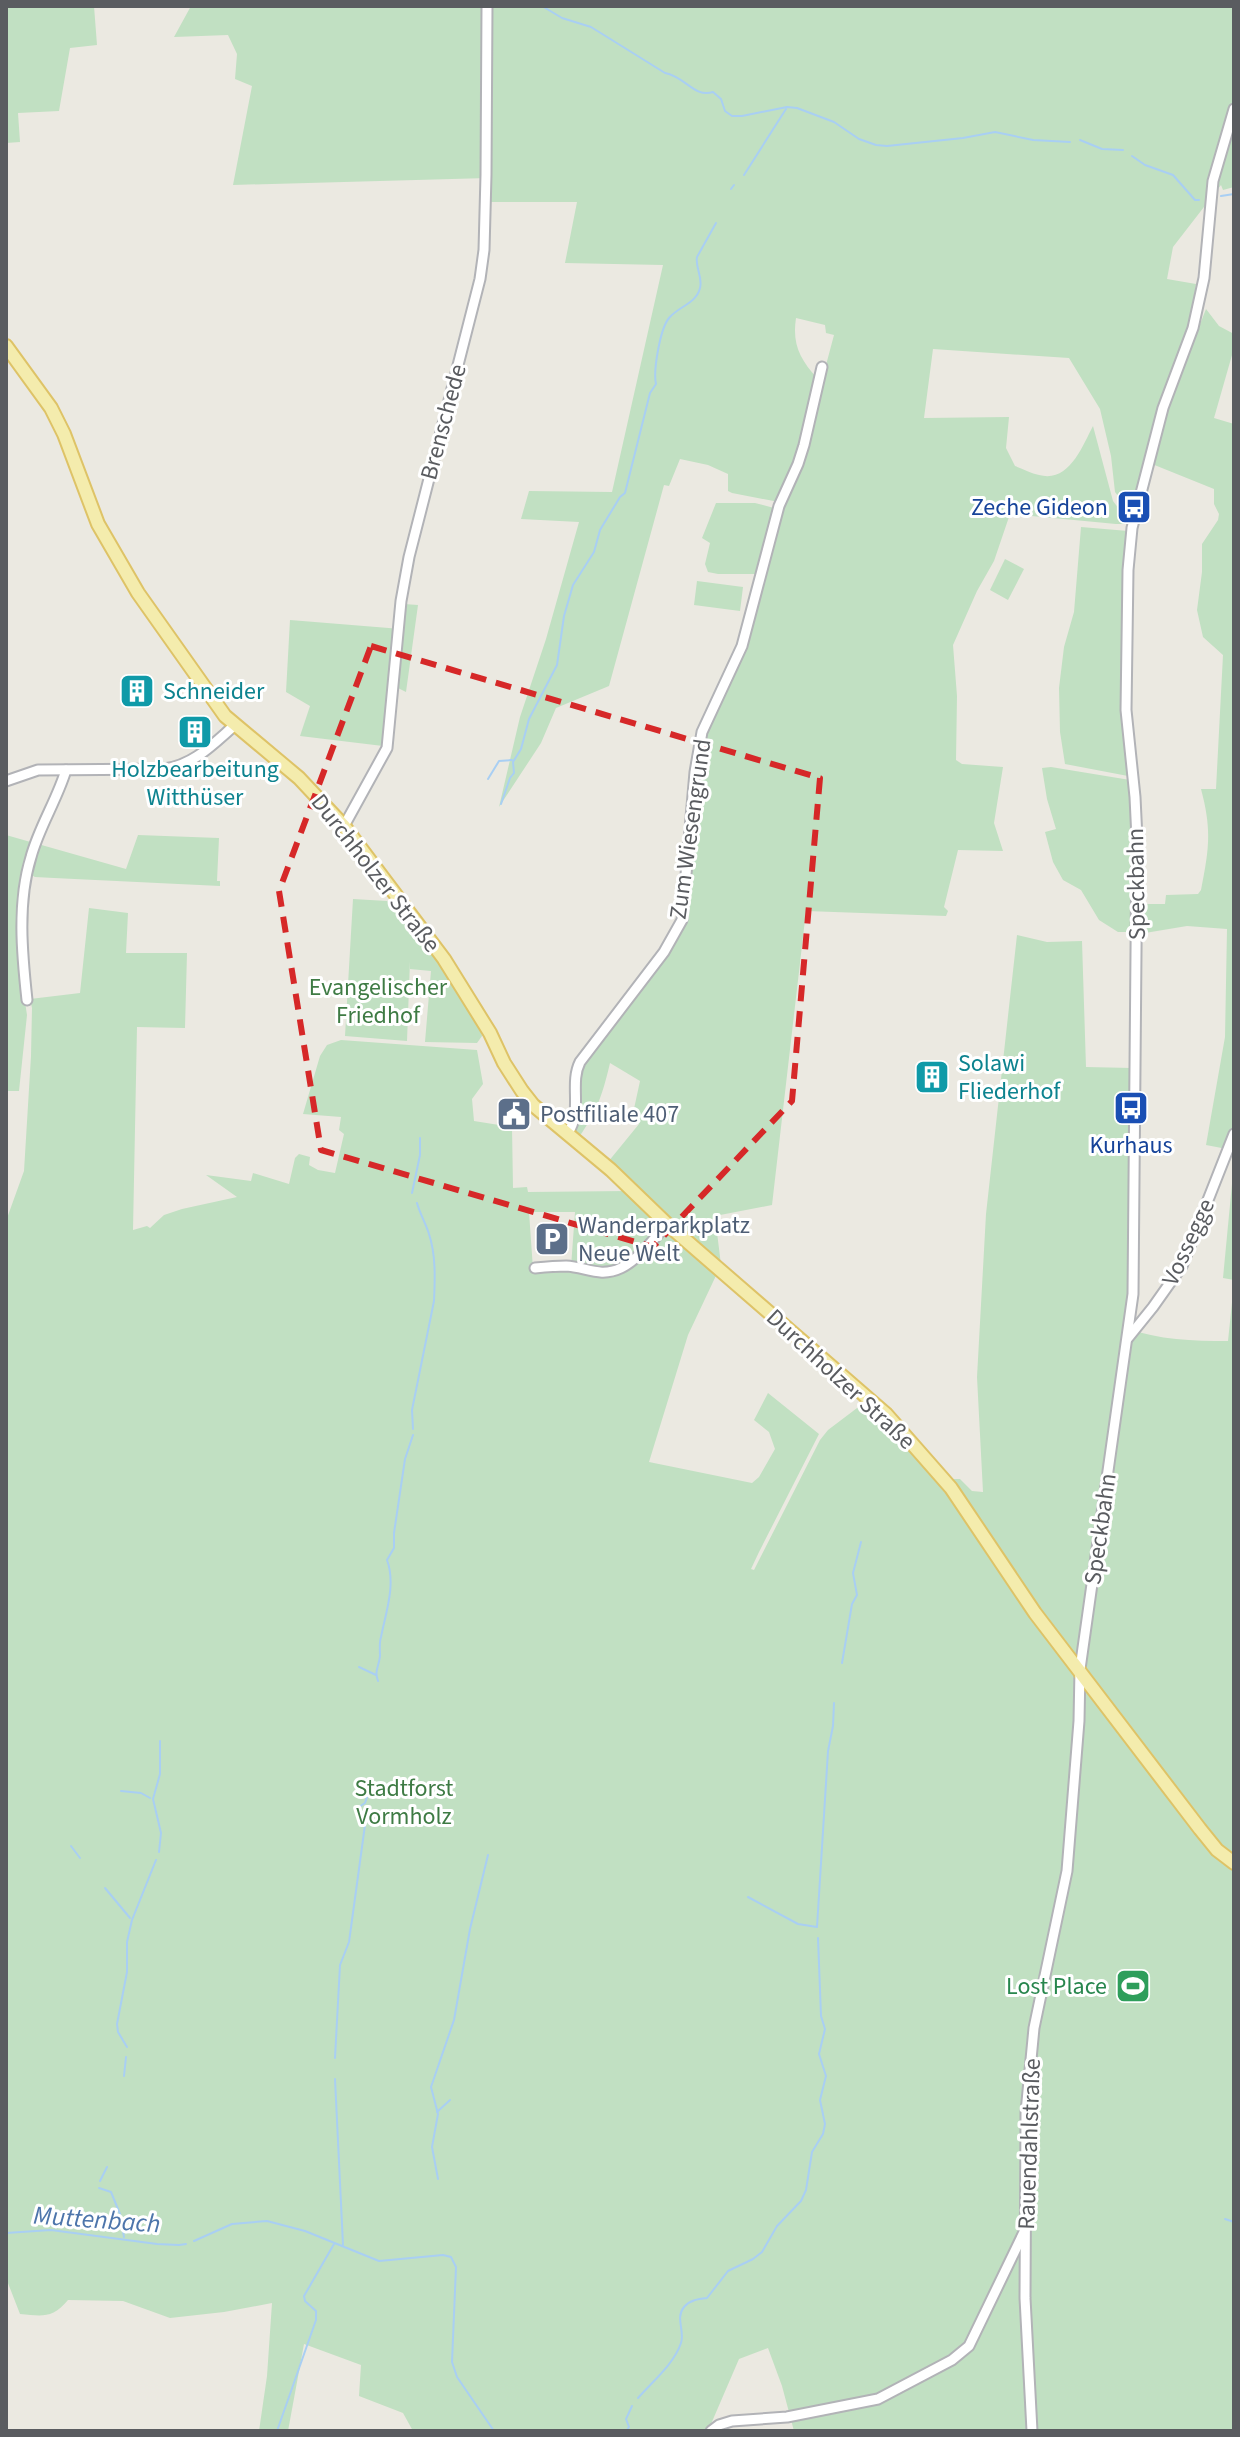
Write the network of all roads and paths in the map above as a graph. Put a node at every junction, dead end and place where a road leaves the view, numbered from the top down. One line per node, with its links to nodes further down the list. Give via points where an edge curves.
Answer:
1 (487, 6): 8 (street, Brenschede, via 480,279 409,557 387,748)
2 (1234, 109): 14 (street, Speckbahn, via 1213,181 1204,278 1193,328 1163,408 1134,516 1128,570 1126,710 1135,797 1137,966 1135,1259)
3 (6, 346): 5 (main road, Durchholzer Straße, via 51,408 118,562)
4 (822, 367): 10 (street, Zum Wiesengrund, via 742,646 702,732 682,920 577,1067 577,1104)
5 (235, 725): 6 (street, via 180,767); 8 (main road, Durchholzer Straße, via 299,778)
6 (66, 770): 7 (street, via 38,770); 9 (street, via 26,877 22,951)
7 (6, 781)
8 (344, 826): 10 (main road, Durchholzer Straße, via 444,959 522,1091)
9 (27, 1000)
10 (568, 1133): 12 (main road, Durchholzer Straße)
11 (1234, 1134): 14 (street, Vossegge, via 1182,1266)
12 (667, 1224): 13 (street, via 623,1267 606,1272); 15 (main road, Durchholzer Straße, via 886,1414 951,1488 1035,1613)
13 (535, 1268)
14 (1126, 1340): 15 (street, Speckbahn)
15 (1080, 1669): 16 (main road, Durchholzer Straße, via 1200,1829); 17 (street, Rauendahlstraße, via 1067,1871 1029,2067)
16 (1234, 1863)
17 (1026, 2227): 18 (street, via 969,2346 952,2360 878,2399 787,2417 732,2421); 19 (street, Rauendahlstraße)
18 (711, 2431)
19 (1032, 2431)

